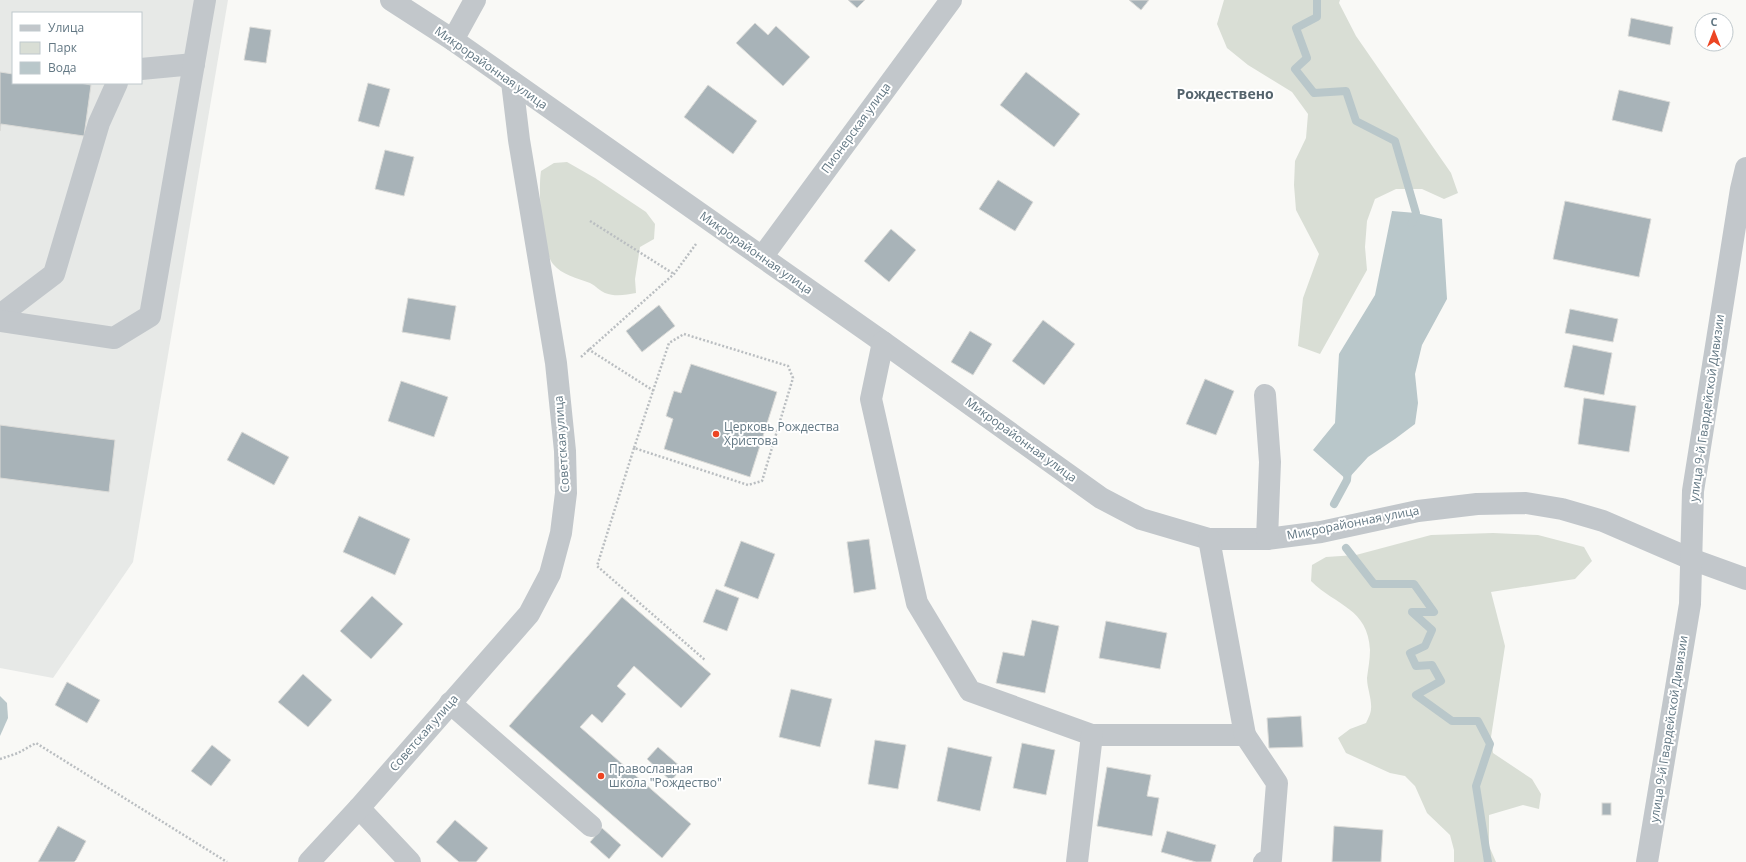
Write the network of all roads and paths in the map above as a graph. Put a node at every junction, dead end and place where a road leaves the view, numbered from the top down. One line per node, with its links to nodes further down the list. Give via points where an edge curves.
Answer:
1 (205, 0): 6 (street)
2 (391, 0): 5 (street, Микрорайонная улица)
3 (475, 0): 5 (street)
4 (951, 0): 13 (street, Пионерская улица)
5 (454, 40): 8 (street, Микрорайонная улица)
6 (194, 64): 7 (street); 16 (street, via 150,316 114,338)
7 (142, 69)
8 (512, 82): 13 (street, Микрорайонная улица); 19 (street, Советская улица, via 519,140)
9 (117, 84): 15 (street, via 99,123 54,274)
10 (1746, 168): 25 (street, улица 9-й Гвардейской Дивизии, via 1693,491)
11 (590, 221): 14 (path)
12 (696, 244): 14 (path)
13 (762, 257): 17 (street, Микрорайонная улица)
14 (674, 274): 18 (path)
15 (0, 315)
16 (0, 321)
17 (882, 342): 23 (street, Микрорайонная улица, via 1101,498 1141,519); 29 (street, via 871,399 917,603 970,691)
18 (588, 349): 19 (path, via 576,362); 20 (path)
19 (556, 363): 28 (street, Советская улица, via 565,451 566,492 562,533 550,574 529,614)
20 (654, 391): 22 (path); 22 (path, via 669,342 684,334 788,366 793,378 762,481 748,485)
21 (1265, 395): 24 (street, via 1270,462)
22 (634, 448): 27 (path, via 597,566)
23 (1209, 539): 24 (street, Микрорайонная улица); 30 (street)
24 (1266, 539): 25 (street, Микрорайонная улица, via 1321,532 1418,511 1477,504 1526,503 1562,509 1603,521)
25 (1691, 559): 26 (street, Микрорайонная улица); 39 (street, улица 9-й Гвардейской Дивизии, via 1690,604)
26 (1746, 579)
27 (705, 660)
28 (450, 703): 32 (street, Советская улица); 33 (street)
29 (1092, 735): 30 (street); 37 (street)
30 (1245, 735): 38 (street, via 1277,783 1272,859)
31 (0, 759): 34 (path, via 18,753 36,742)
32 (359, 808): 35 (street, Советская улица); 36 (street)
33 (591, 826)
34 (226, 862)
35 (309, 862)
36 (410, 862)
37 (1077, 862)
38 (1264, 862)
39 (1647, 862)

